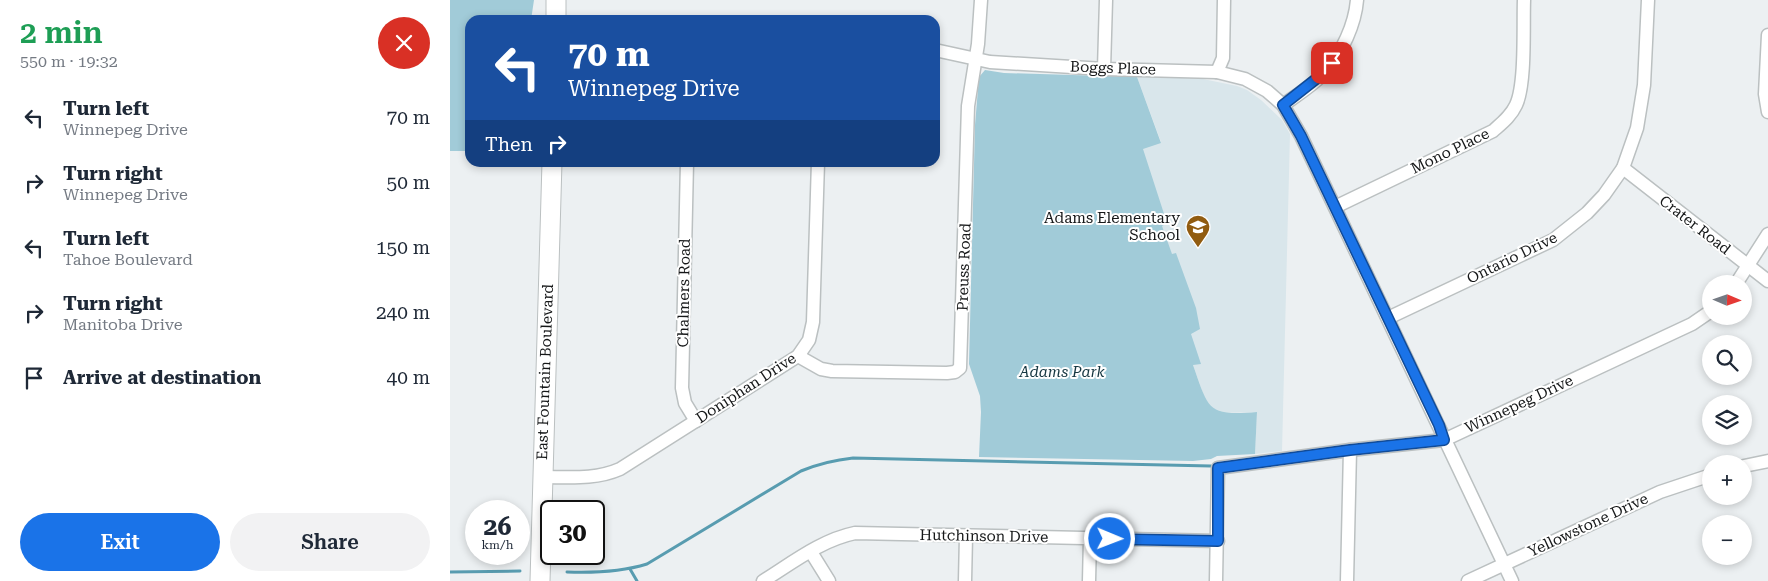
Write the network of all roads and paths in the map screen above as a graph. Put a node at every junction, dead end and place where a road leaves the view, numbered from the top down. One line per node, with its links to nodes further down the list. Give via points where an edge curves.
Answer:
1 (556, 0): 8 (main road)
2 (982, 0): 11 (street, Preuss Road)
3 (1106, 0): 12 (street)
4 (1224, 0): 13 (street, via 1223,58)
5 (1357, 0): 14 (street, via 1348,34 1338,54 1325,72)
6 (1524, 0): 20 (street, Mono Place, via 1521,89 1507,119 1493,131)
7 (1648, 0): 19 (street, Ontario Drive, via 1644,86 1637,128)
8 (556, 15)
9 (1768, 35): 15 (street, via 1765,94)
10 (940, 51): 11 (street, Boggs Place)
11 (975, 60): 12 (street, Boggs Place); 27 (street, Preuss Road, via 968,106 960,368 947,373 832,371 821,369)
12 (1104, 69): 13 (street, Boggs Place)
13 (1217, 72): 14 (street, Boggs Place, via 1244,78)
14 (1283, 105): 20 (street)
15 (1768, 112)
16 (552, 167): 33 (main road, East Fountain Boulevard)
17 (687, 167): 28 (street, Chalmers Road, via 682,388 685,403)
18 (818, 167): 27 (street, Doniphan Drive, via 813,322 809,340)
19 (1622, 168): 22 (street, Crater Road); 26 (street, Ontario Drive, via 1604,195 1552,240)
20 (1335, 207): 26 (street)
21 (1768, 234): 22 (street)
22 (1747, 266): 23 (street); 24 (street, Crater Road)
23 (1742, 275)
24 (1768, 281)
25 (1702, 317): 29 (street, Winnepeg Drive)
26 (1388, 318): 29 (street)
27 (798, 356): 28 (street, Doniphan Drive)
28 (696, 421): 33 (street, Doniphan Drive, via 607,474)
29 (1444, 440): 30 (street, Winnepeg Drive); 39 (street)
30 (1350, 450): 37 (street, Winnepeg Drive, via 1218,468); 46 (street)
31 (1768, 461): 32 (street)
32 (1752, 464)
33 (542, 477): 40 (main road, East Fountain Boulevard)
34 (1702, 478): 39 (street, Yellowstone Drive, via 1660,492)
35 (966, 536): 36 (street, Hutchinson Drive); 38 (street, Hutchinson Drive, via 855,533 841,536); 43 (street)
36 (1090, 538): 37 (street, Hutchinson Drive); 44 (street)
37 (1218, 541): 45 (street, Winnepeg Drive)
38 (812, 552): 41 (street, Hutchinson Drive); 42 (street)
39 (1504, 564): 47 (street, Yellowstone Drive); 48 (street)
40 (540, 581)
41 (764, 581)
42 (829, 581)
43 (965, 581)
44 (1089, 581)
45 (1216, 581)
46 (1347, 581)
47 (1468, 581)
48 (1512, 581)

